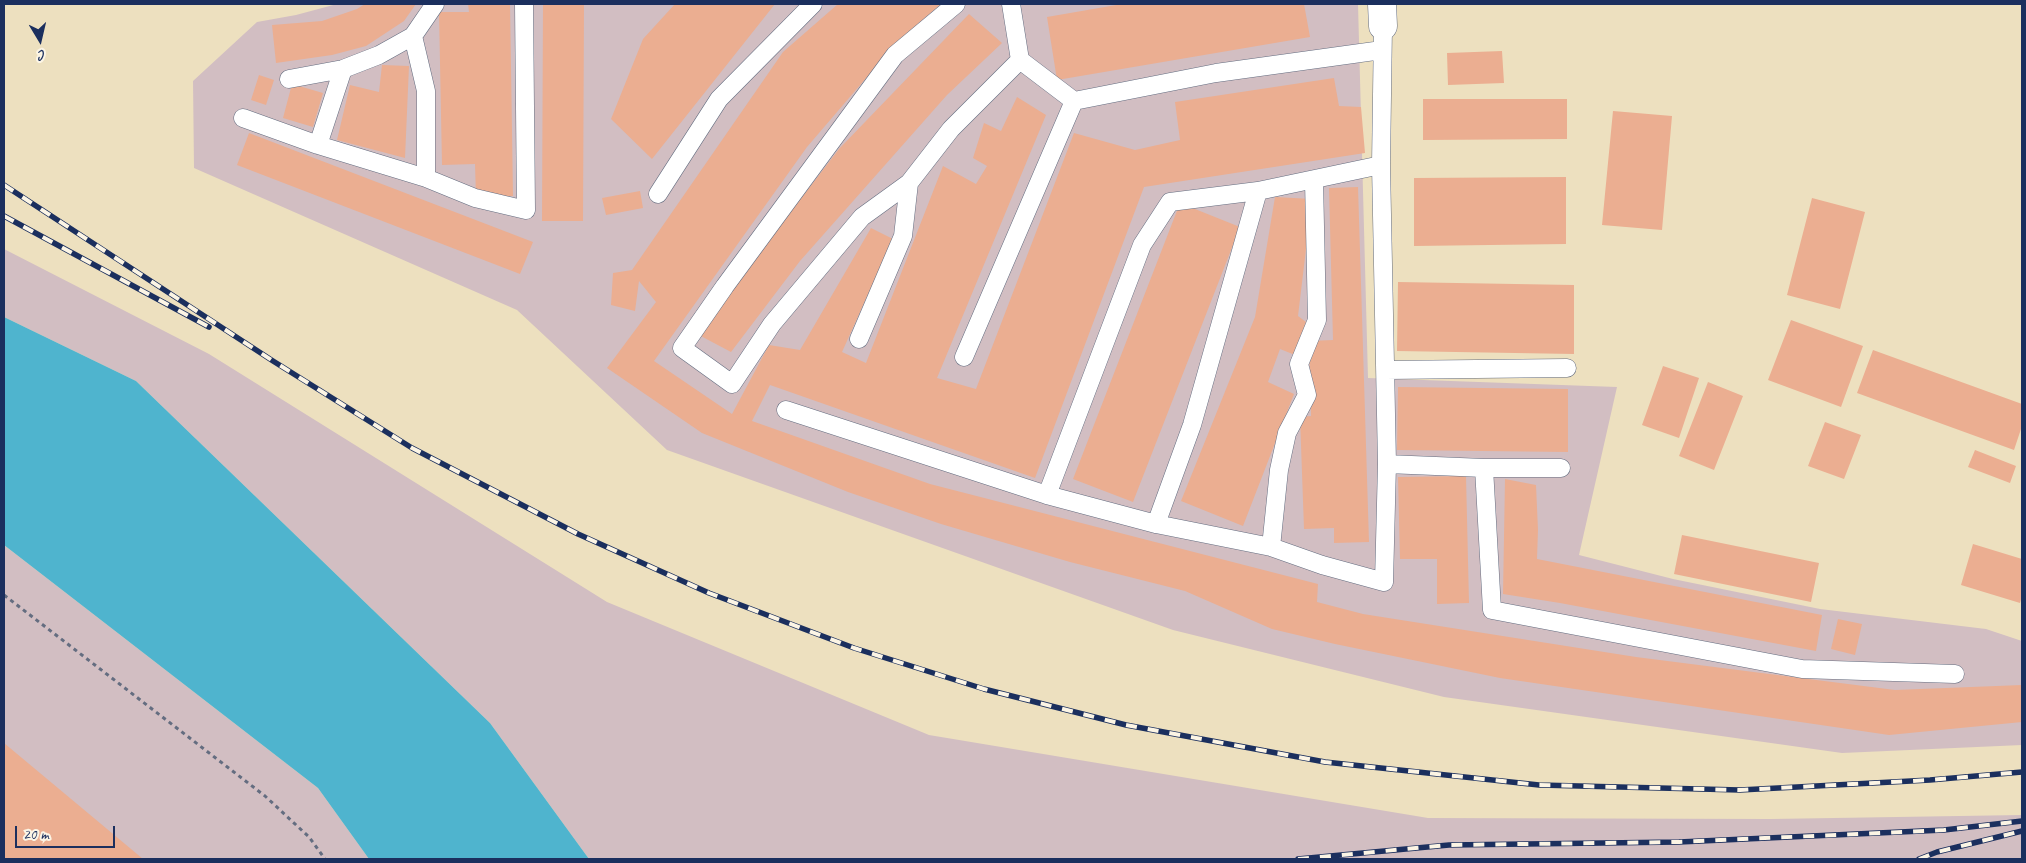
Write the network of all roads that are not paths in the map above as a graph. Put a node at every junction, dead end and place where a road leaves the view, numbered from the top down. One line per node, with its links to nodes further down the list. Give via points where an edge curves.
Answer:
1 (435, 4): 7 (lane)
2 (524, 4): 15 (lane, via 526,210 475,198)
3 (812, 4): 19 (lane, via 719,99)
4 (956, 4): 17 (lane, via 895,55 682,348 732,384 772,324 862,217)
5 (1011, 4): 8 (lane)
6 (1382, 27): 11 (lane, via 1216,73); 14 (lane)
7 (413, 36): 9 (lane); 15 (lane, via 426,91)
8 (1020, 60): 11 (lane); 17 (lane, via 951,129)
9 (343, 70): 10 (lane); 13 (lane)
10 (289, 79)
11 (1074, 101): 21 (lane)
12 (243, 118): 13 (lane)
13 (318, 146): 15 (lane)
14 (1381, 165): 16 (lane); 23 (lane)
15 (426, 178)
16 (1314, 180): 18 (lane); 30 (lane, via 1317,320 1299,364 1307,395 1287,433)
17 (909, 183): 20 (lane, via 903,236)
18 (1258, 191): 28 (lane, via 1170,202 1142,245); 29 (lane, via 1192,425)
19 (658, 194)
20 (859, 339)
21 (964, 357)
22 (1567, 368): 23 (lane)
23 (1386, 370): 25 (lane)
24 (786, 410): 28 (lane)
25 (1387, 464): 26 (lane); 30 (lane, via 1384,582)
26 (1484, 468): 27 (lane); 31 (lane, via 1492,610 1802,669)
27 (1561, 468)
28 (1047, 495): 29 (lane)
29 (1156, 524): 30 (lane)
30 (1271, 547)
31 (1955, 674)

